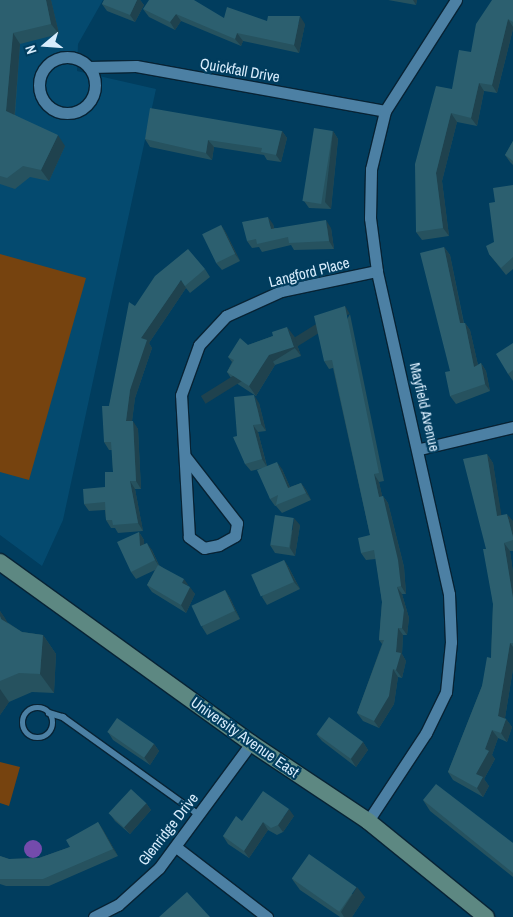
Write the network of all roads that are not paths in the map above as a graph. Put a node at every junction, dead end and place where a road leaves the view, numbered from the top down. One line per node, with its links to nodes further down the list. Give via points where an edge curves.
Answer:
1 (456, 0): 3 (street, Mayfield Avenue)
2 (89, 67): 2 (street, Quickfall Drive, via 71,57 49,63 40,76 43,99 63,113 85,107 95,88); 3 (street, Quickfall Drive, via 136,66)
3 (385, 111): 4 (street, Mayfield Avenue, via 371,169 370,218)
4 (378, 271): 6 (street, Mayfield Avenue); 7 (street, Langford Place, via 281,291 226,316 199,345 181,395)
5 (513, 427): 6 (street)
6 (420, 449): 12 (street, Mayfield Avenue, via 449,594 452,642 446,692 426,733)
7 (185, 456): 7 (street, Langford Place, via 189,537 204,548 220,545 235,536 237,523)
8 (0, 562): 10 (main road, University Avenue East)
9 (49, 713): 9 (lane, via 36,708 28,712 23,720 28,734 46,736 52,728); 11 (lane, via 63,717)
10 (251, 743): 11 (street, Glenridge Drive); 12 (main road, University Avenue East)
11 (198, 814): 13 (street, Glenridge Drive)
12 (368, 821): 16 (main road, University Avenue East)
13 (176, 847): 14 (street, Glenridge Drive, via 118,905); 15 (street)
14 (94, 917)
15 (267, 917)
16 (486, 917)

